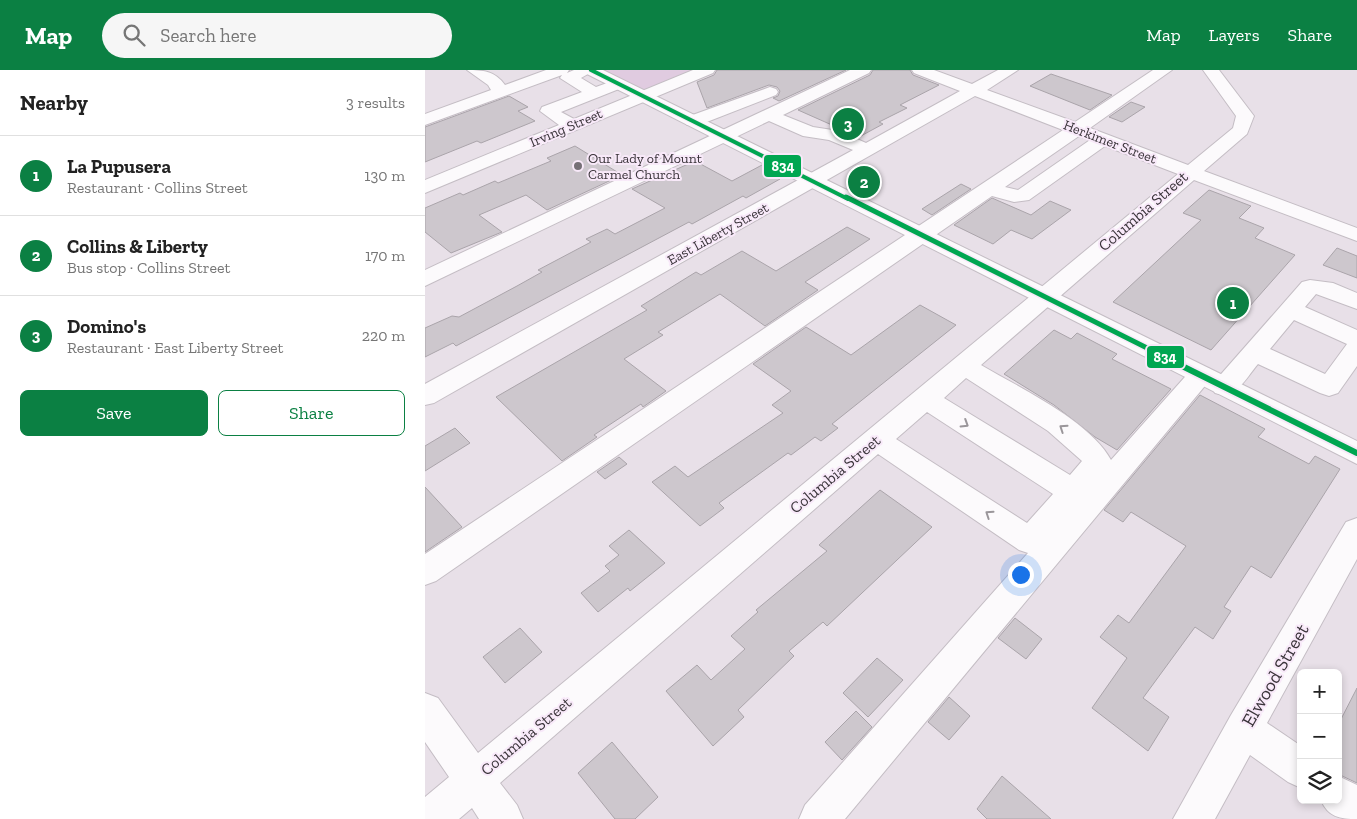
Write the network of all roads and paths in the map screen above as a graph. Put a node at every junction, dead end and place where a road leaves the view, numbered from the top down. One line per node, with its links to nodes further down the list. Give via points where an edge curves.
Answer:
1 (475, 70): 12 (street)
2 (589, 70): 9 (street); 10 (street)
3 (707, 70): 15 (street, Irving Street)
4 (863, 70): 16 (street)
5 (920, 70): 11 (street, Herkimer Street)
6 (1010, 70): 11 (street, East Liberty Street)
7 (1164, 70): 20 (street)
8 (1211, 70): 24 (street, Columbia Street, via 1245,116 1241,130)
9 (562, 73): 12 (street); 14 (street)
10 (618, 84): 14 (street); 15 (street)
11 (974, 90): 20 (street, Herkimer Street); 23 (street, East Liberty Street)
12 (504, 91): 17 (street)
13 (770, 92): 18 (street)
14 (595, 93): 19 (street, via 548,111)
15 (643, 96): 18 (street); 19 (street, Irving Street)
16 (768, 115): 21 (street); 23 (street, via 809,132 833,135)
17 (425, 120)
18 (693, 122): 21 (street)
19 (573, 126): 26 (street, Irving Street)
20 (1077, 129): 22 (street, Herkimer Street); 27 (street)
21 (723, 136): 25 (street); 30 (street)
22 (1104, 140): 24 (street, Herkimer Street); 27 (street, via 1022,196)
23 (868, 150): 25 (street, East Liberty Street)
24 (1189, 172): 29 (street, Herkimer Street); 31 (street, Columbia Street)
25 (813, 181): 28 (street); 39 (street, East Liberty Street)
26 (425, 187)
27 (989, 189): 28 (street)
28 (921, 235): 31 (street); 45 (street)
29 (1357, 235)
30 (425, 279)
31 (1044, 296): 37 (street, Columbia Street); 38 (street)
32 (1357, 302): 33 (street, via 1325,288 1310,287)
33 (1291, 310): 34 (street); 36 (street)
34 (1357, 339)
35 (1357, 348): 36 (street, via 1329,387)
36 (1255, 352): 38 (street)
37 (963, 365): 40 (street, Columbia Street); 43 (street, one-way to 37, via 1098,462 1095,456 1067,431)
38 (1213, 381): 42 (street); 43 (street)
39 (425, 396)
40 (924, 398): 41 (street, Columbia Street); 43 (street, one-way to 43)
41 (876, 439): 43 (street, one-way to 41, via 1029,541); 49 (street, Columbia Street)
42 (1357, 453)
43 (1082, 497): 54 (street)
44 (1357, 531): 47 (street, Elwood Street)
45 (425, 571)
46 (425, 711): 49 (street)
47 (1244, 728): 48 (street); 55 (street, Elwood Street)
48 (1297, 766)
49 (475, 780): 52 (street, Columbia Street); 53 (street)
50 (1342, 798): 51 (street)
51 (1357, 809)
52 (429, 819)
53 (503, 819)
54 (819, 819)
55 (1193, 819)

